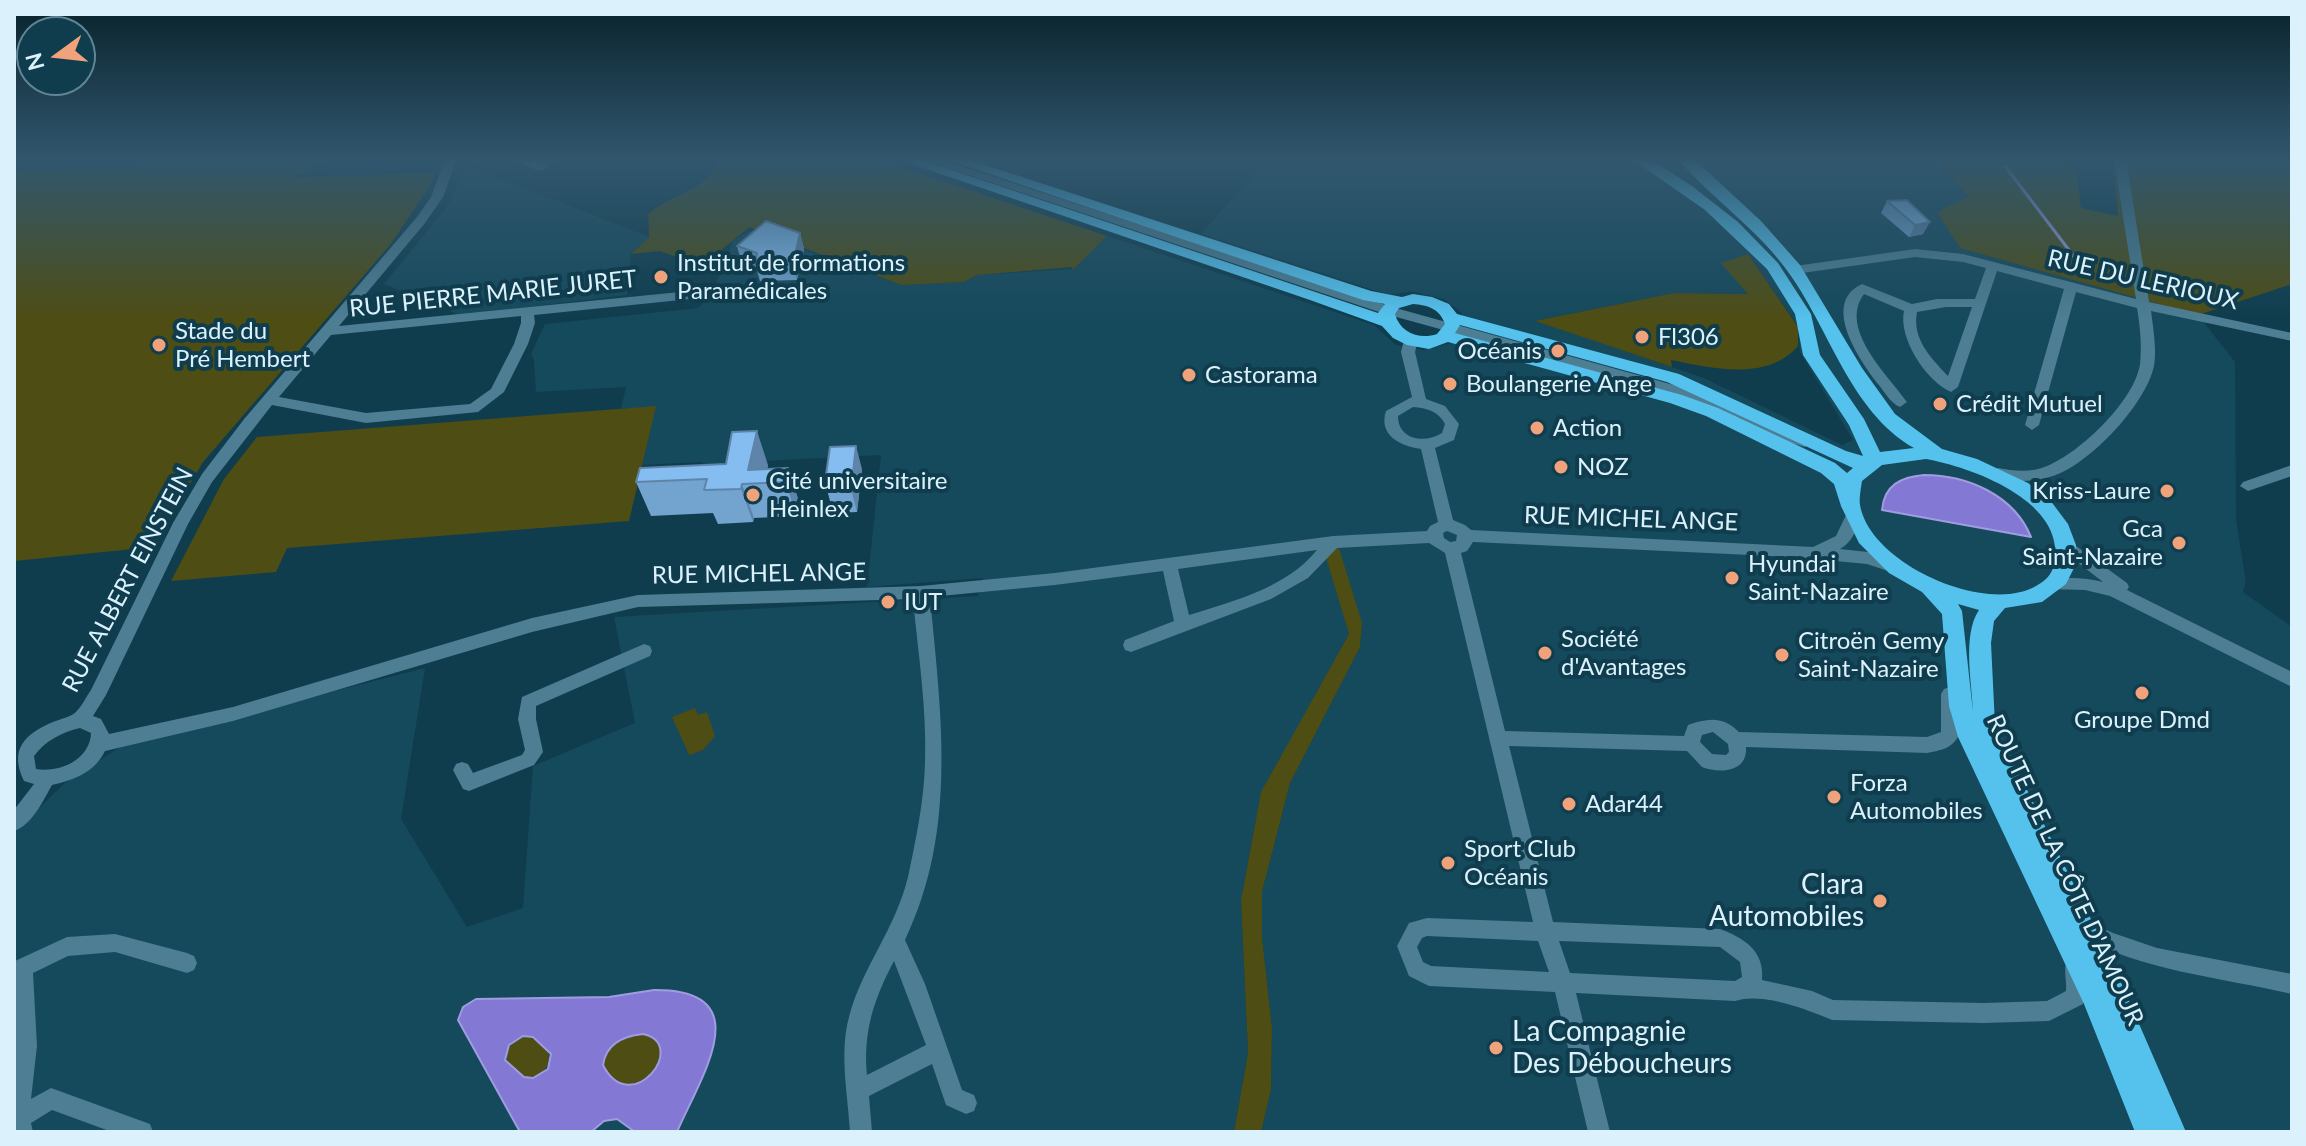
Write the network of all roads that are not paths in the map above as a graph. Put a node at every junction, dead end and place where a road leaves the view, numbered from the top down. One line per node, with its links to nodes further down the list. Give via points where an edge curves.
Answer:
1 (426, 212): 18 (street, RUE ALBERT EINSTEIN)
2 (1066, 212): 15 (main road, via 1301,290)
3 (1090, 212): 15 (street)
4 (1115, 212): 15 (main road, via 1369,296)
5 (1718, 212): 28 (main road, via 1770,264 1804,315 1810,354 1867,441)
6 (1744, 212): 9 (main road)
7 (2129, 212): 13 (street)
8 (1993, 265): 9 (street, RUE DU LERIOUX, via 1915,253); 10 (street, RUE DU LERIOUX); 12 (street)
9 (1795, 270): 27 (main road, via 1889,420 1911,439)
10 (2071, 288): 13 (street, RUE DU LERIOUX); 24 (street)
11 (710, 293): 16 (street, RUE PIERRE MARIE JURET)
12 (1981, 303): 14 (street, via 1952,301); 14 (street, via 1951,387 1909,334)
13 (2144, 305): 19 (street, RUE DU LERIOUX); 30 (street, via 2147,365 2136,395 2099,439)
14 (1911, 309): 23 (street, via 1862,288 1850,308 1860,347)
15 (1391, 311): 17 (main road, via 1429,300 1444,307); 20 (main road, via 1395,333)
16 (527, 312): 18 (street, RUE PIERRE MARIE JURET); 21 (street, via 521,344 497,392 473,409 366,418)
17 (1450, 328): 20 (main road, via 1429,341); 26 (street, via 1683,392); 26 (main road, via 1466,342 1676,399); 26 (main road, via 1472,323 1673,378)
18 (330, 331): 21 (street, RUE ALBERT EINSTEIN)
19 (2292, 337)
20 (1411, 340): 22 (street, via 1408,352)
21 (269, 400): 52 (street, RUE ALBERT EINSTEIN, via 195,499)
22 (1420, 402): 25 (street, via 1438,407 1452,424 1449,436); 25 (street, via 1396,409 1391,427 1402,438)
23 (1900, 402)
24 (2032, 425)
25 (1427, 445): 35 (street)
26 (1799, 446): 28 (main road, via 1859,463); 33 (main road, via 1842,480)
27 (1952, 457): 28 (main road, via 1910,453); 31 (main road)
28 (1874, 462): 33 (main road, via 1856,477)
29 (2292, 470): 32 (street)
30 (2051, 471): 31 (street, via 2020,477); 34 (street, via 2042,486)
31 (1998, 473): 34 (main road)
32 (2248, 486)
33 (1851, 507): 39 (street, RUE MICHEL ANGE, via 1847,535 1834,547); 41 (main road, via 1868,543)
34 (2047, 511): 38 (main road)
35 (1440, 531): 36 (street, RUE MICHEL ANGE); 37 (street, via 1456,527)
36 (1333, 542): 40 (street, RUE MICHEL ANGE); 47 (street, via 1309,569 1269,595)
37 (1459, 543): 39 (street, RUE MICHEL ANGE, via 1623,541); 53 (street)
38 (2065, 544): 42 (main road, via 2066,563); 46 (street)
39 (1793, 551): 41 (street, RUE MICHEL ANGE, via 1868,558)
40 (1169, 563): 44 (street, RUE MICHEL ANGE); 47 (street)
41 (1894, 567): 43 (main road)
42 (2054, 585): 45 (main road, via 2031,598); 46 (street, via 2107,588)
43 (1929, 587): 45 (main road); 50 (main road, ROUTE DE LA CÔTE D'AMOUR, via 1952,611)
44 (921, 592): 55 (street, RUE MICHEL ANGE, via 675,598 605,607 233,714); 63 (street, via 934,754 930,813 912,897)
45 (1998, 602): 62 (main road, ROUTE DE LA CÔTE D'AMOUR, via 1984,618 1981,643 1984,725)
46 (2160, 611): 51 (street)
47 (1183, 624): 48 (street)
48 (1131, 645)
49 (644, 651): 58 (street, via 528,702 534,752 528,760 469,783)
50 (1956, 674): 54 (street, via 1950,691 1950,735 1943,742); 62 (main road, ROUTE DE LA CÔTE D'AMOUR, via 1969,737)
51 (2292, 680)
52 (80, 721): 55 (street, via 95,724); 57 (street, via 43,735)
53 (1499, 738): 56 (street); 61 (street)
54 (1736, 739): 56 (street, via 1721,727 1706,725 1694,730); 56 (street, via 1738,754 1724,764 1701,758)
55 (100, 744): 59 (street, via 82,764)
56 (1691, 744)
57 (19, 769): 59 (street)
58 (462, 770)
59 (46, 779): 60 (street)
60 (14, 823)
61 (1545, 931): 65 (street); 65 (street, via 1427,927 1416,930 1407,946 1416,969 1429,976); 67 (street, via 1720,938 1744,951 1752,964)
62 (2074, 931): 66 (street, via 2141,954); 67 (street, via 2076,997 2049,1011 1832,1010 1812,999); 75 (main road, ROUTE DE LA CÔTE D'AMOUR); 76 (main road, ROUTE DE LA CÔTE D'AMOUR)
63 (895, 940): 68 (street); 69 (street, via 859,1018 854,1059)
64 (187, 963): 71 (street, via 115,943 67,947 22,968 27,1023 17,1109)
65 (1563, 983): 67 (street, via 1735,991); 74 (street)
66 (2292, 984)
67 (1750, 986)
68 (936, 1051): 69 (street); 70 (street, via 954,1097)
69 (859, 1090): 73 (street)
70 (966, 1103)
71 (20, 1125): 72 (street, via 51,1099)
72 (142, 1132)
73 (861, 1132)
74 (1599, 1132)
75 (2149, 1132)
76 (2172, 1132)

